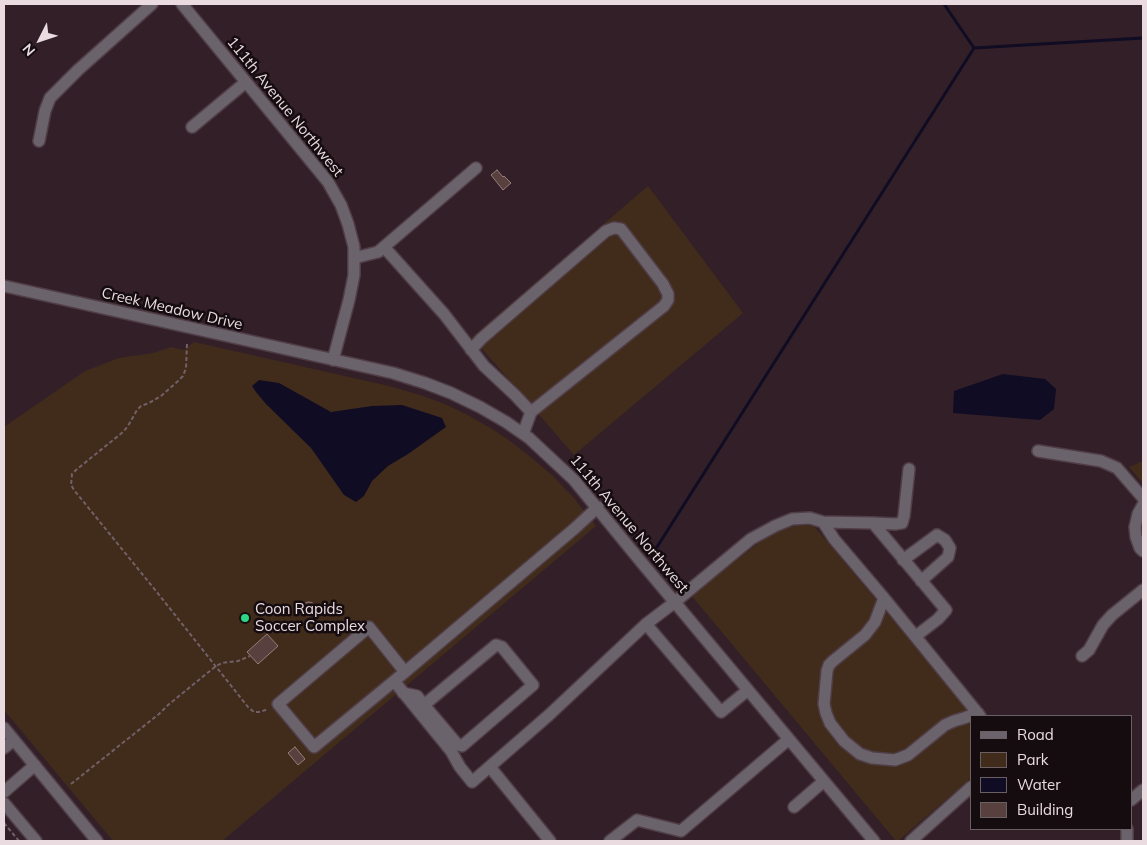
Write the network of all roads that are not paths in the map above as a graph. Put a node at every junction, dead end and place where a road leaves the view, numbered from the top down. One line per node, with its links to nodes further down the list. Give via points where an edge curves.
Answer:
1 (152, 4): 5 (street, via 50,98)
2 (182, 4): 3 (street, 111th Avenue Northwest)
3 (246, 82): 4 (street); 8 (street, 111th Avenue Northwest, via 328,182 348,224)
4 (192, 128)
5 (40, 140)
6 (476, 168): 7 (street)
7 (384, 246): 8 (street, via 378,252); 10 (street)
8 (354, 258): 11 (street, 111th Avenue Northwest, via 349,300)
9 (4, 286): 11 (street, Creek Meadow Drive)
10 (471, 350): 12 (street); 12 (street, via 606,231 621,229 663,284 668,300)
11 (333, 360): 13 (street, 111th Avenue Northwest, via 425,382 480,407)
12 (532, 412): 13 (street)
13 (523, 434): 18 (street, 111th Avenue Northwest, via 551,457)
14 (1038, 451): 16 (street, via 1102,461 1117,468)
15 (909, 469): 20 (street, via 902,523)
16 (1143, 498)
17 (1143, 505): 21 (street, via 1135,527)
18 (598, 507): 26 (street, 111th Avenue Northwest); 30 (street)
19 (823, 522): 20 (street); 25 (street); 26 (street, via 810,518 792,519 775,526 751,539)
20 (873, 523): 22 (street)
21 (1143, 551)
22 (903, 560): 23 (street); 23 (street, via 937,535 945,540 950,548 948,557)
23 (921, 581): 28 (street, via 946,610)
24 (1143, 590): 29 (street, via 1103,625)
25 (884, 598): 28 (street); 36 (street, via 865,635 829,665 824,704 830,724 860,754 895,760 908,755 945,725)
26 (674, 602): 27 (street); 32 (street, 111th Avenue Northwest)
27 (646, 624): 32 (street, via 721,712); 42 (street)
28 (916, 636): 35 (street)
29 (1082, 656)
30 (404, 672): 31 (street); 31 (street, via 369,627 278,704 314,747)
31 (394, 681): 33 (street)
32 (748, 690): 38 (street, 111th Avenue Northwest)
33 (403, 693): 34 (street, via 417,696); 42 (street, via 472,782)
34 (424, 705): 34 (street, via 462,746 533,685 502,647 496,645)
35 (979, 715)
36 (970, 717)
37 (4, 728): 39 (street)
38 (789, 739): 43 (street, 111th Avenue Northwest); 53 (street, via 681,830 637,820)
39 (14, 740): 40 (street); 41 (street)
40 (4, 748)
41 (35, 765): 46 (street); 51 (street)
42 (490, 766): 52 (street)
43 (824, 781): 49 (street); 54 (street, 111th Avenue Northwest)
44 (970, 788): 55 (street)
45 (1143, 790): 47 (street)
46 (4, 792)
47 (1132, 799)
48 (4, 803): 50 (street)
49 (794, 807)
50 (36, 841)
51 (97, 841)
52 (550, 841)
53 (610, 841)
54 (874, 841)
55 (911, 841)

